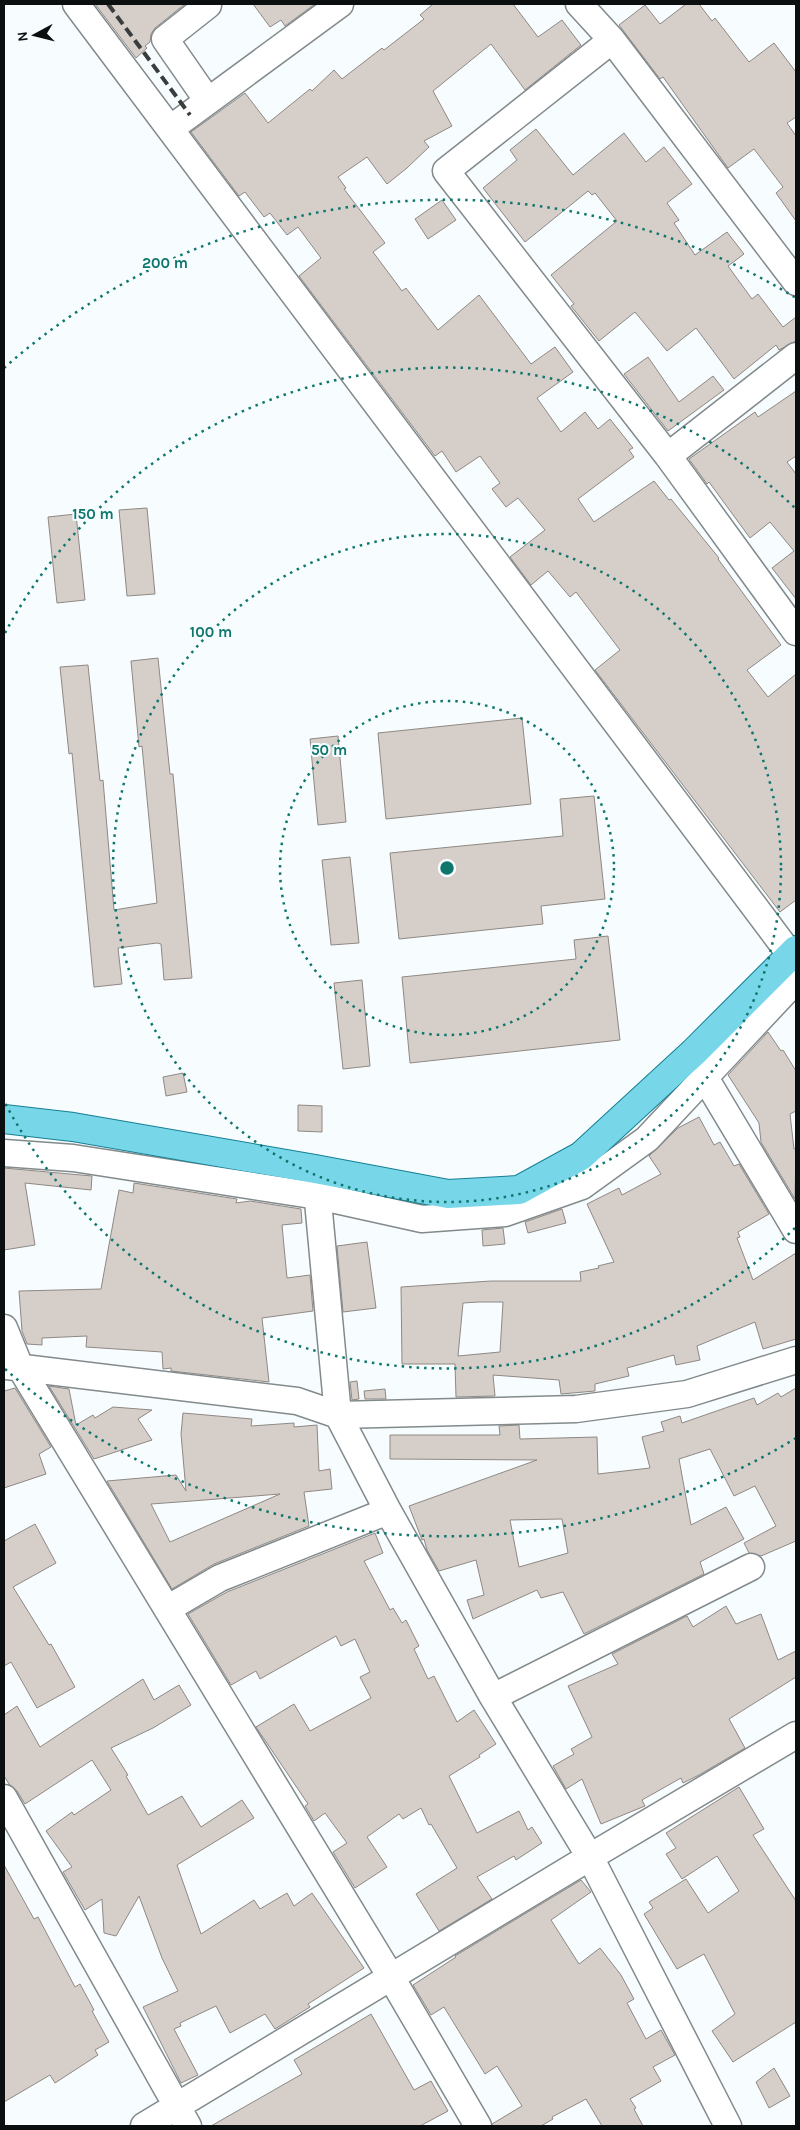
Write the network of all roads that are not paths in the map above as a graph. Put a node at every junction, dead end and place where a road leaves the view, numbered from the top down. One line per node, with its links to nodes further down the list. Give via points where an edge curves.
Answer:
1 (76, 4): 7 (street)
2 (340, 4): 6 (street)
3 (579, 4): 5 (street)
4 (208, 5): 6 (street, via 166,39)
5 (612, 40): 8 (street); 10 (street, via 446,171)
6 (208, 101): 7 (street)
7 (170, 129): 12 (street)
8 (796, 282)
9 (796, 356): 10 (street)
10 (668, 456): 11 (street)
11 (796, 632)
12 (793, 952): 14 (main road)
13 (796, 980): 14 (street)
14 (699, 1064): 17 (main road, via 581,1156 519,1190 448,1194); 18 (street, via 647,1139 582,1186 505,1213 422,1219); 19 (street)
15 (4, 1119): 17 (main road, via 73,1127)
16 (4, 1153): 18 (street, via 73,1158)
17 (315, 1169): 18 (street)
18 (318, 1196): 23 (street)
19 (796, 1230)
20 (4, 1328): 22 (street)
21 (796, 1360): 23 (street, via 687,1394 576,1409)
22 (12, 1366): 23 (street, via 296,1401); 26 (street)
23 (338, 1415): 24 (street)
24 (388, 1511): 26 (street, via 220,1578); 27 (street)
25 (751, 1567): 27 (street)
26 (167, 1609): 31 (street)
27 (493, 1697): 30 (street)
28 (796, 1735): 30 (street)
29 (4, 1798): 32 (street)
30 (590, 1857): 31 (street); 35 (street)
31 (391, 1977): 32 (street); 34 (street)
32 (183, 2116): 33 (street)
33 (144, 2126)
34 (478, 2126)
35 (728, 2126)

